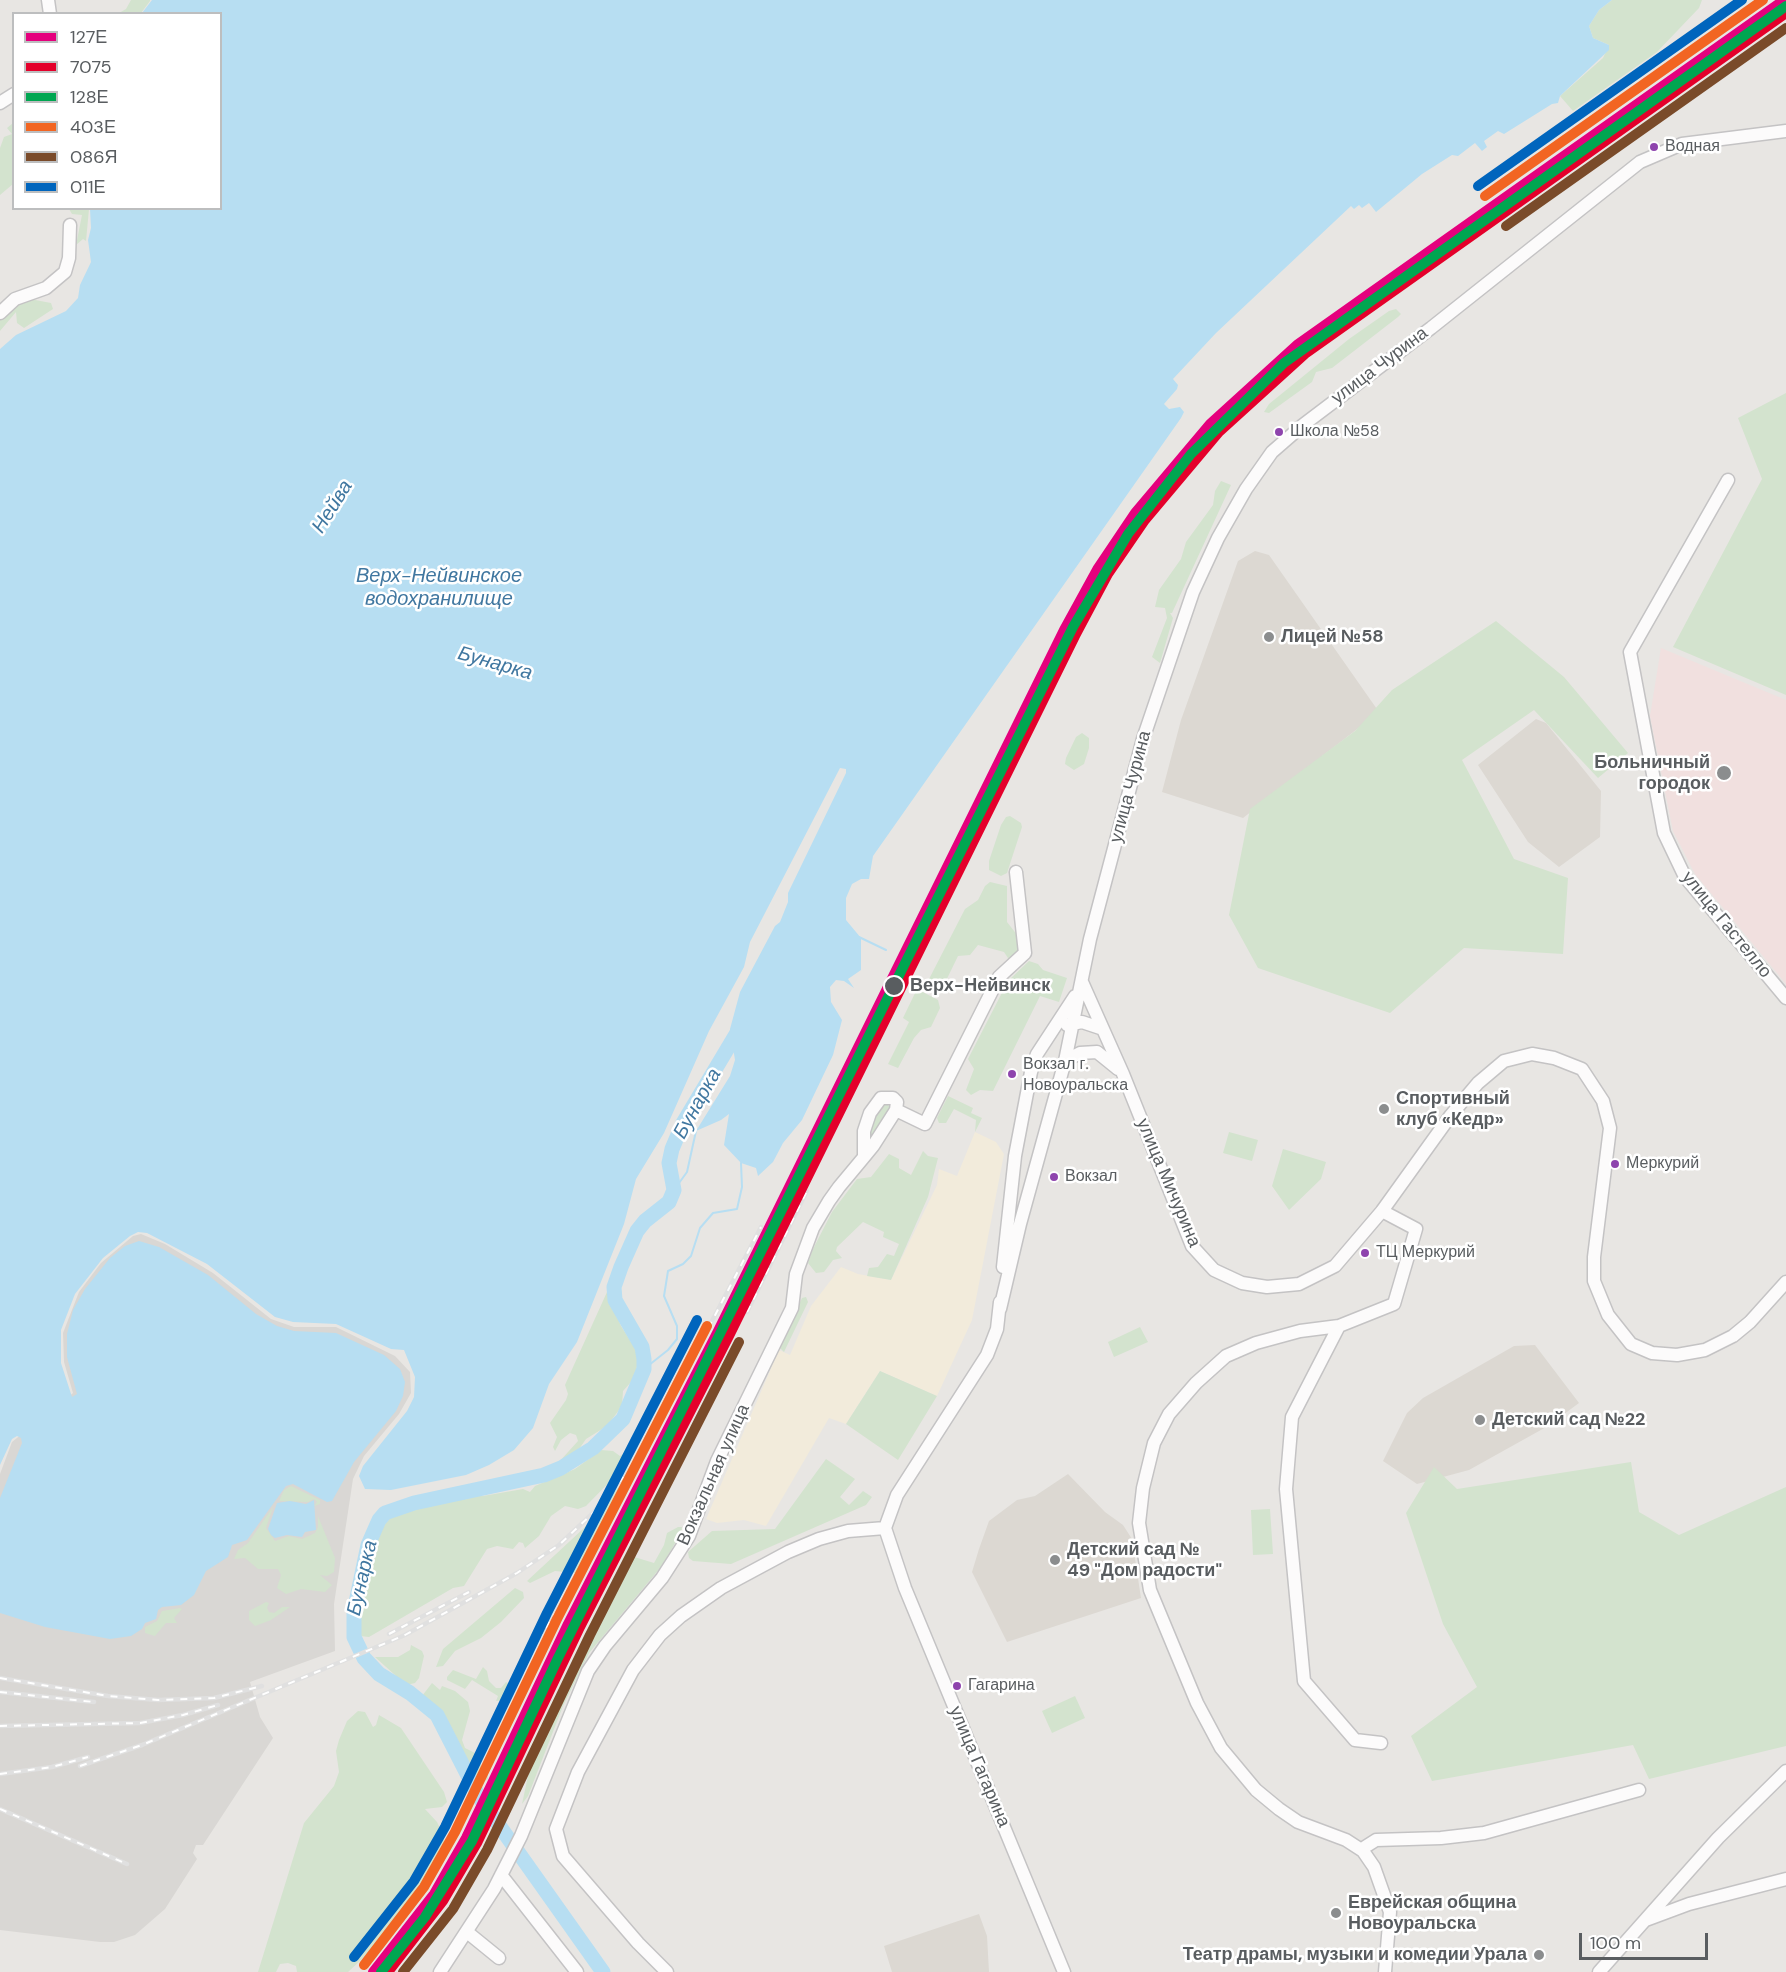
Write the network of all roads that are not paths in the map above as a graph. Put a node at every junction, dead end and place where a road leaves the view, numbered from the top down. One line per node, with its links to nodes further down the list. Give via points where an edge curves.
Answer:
1 (1786, 131): 6 (street, улица Чурина, via 1682,144 1640,162 1272,452 1233,510 1192,592 1143,739)
2 (70, 225): 3 (street, via 65,272 46,288 15,299)
3 (0, 313)
4 (1728, 480): 7 (street, улица Гастелло, via 1630,652 1664,833 1685,877)
5 (1016, 872): 13 (street, via 1025,953 1001,974 925,1124)
6 (1082, 982): 8 (street, улица Чурина); 9 (street, улица Мичурина); 10 (street)
7 (1786, 998)
8 (1073, 1023): 9 (street, via 1090,1023); 10 (street); 11 (street, улица Чурина)
9 (1103, 1029): 12 (street, улица Мичурина)
10 (1051, 1034): 16 (street, via 1037,1054 1027,1089)
11 (1065, 1061): 12 (street, via 1080,1053 1096,1052); 17 (street, улица Чурина)
12 (1123, 1074): 15 (street, улица Мичурина, via 1192,1246 1214,1270 1242,1283 1267,1287 1313,1279 1346,1256)
13 (896, 1110): 14 (street, Вокзальная улица); 14 (street, via 897,1102 890,1097 881,1098 873,1106 864,1131)
14 (864, 1157): 26 (street, Вокзальная улица, via 829,1201 809,1236 796,1274 792,1308 717,1461 689,1536 662,1578 588,1671 521,1836)
15 (1382, 1211): 18 (street, улица Мичурина, via 1478,1083 1504,1060 1532,1054 1582,1069 1603,1101 1610,1128 1594,1281 1601,1303 1631,1344 1660,1354 1705,1350 1750,1322); 20 (street, via 1416,1229 1394,1304)
16 (1007, 1219): 17 (street, via 1012,1227); 19 (street)
17 (1020, 1224): 19 (street, улица Чурина)
18 (1786, 1282)
19 (1000, 1309): 21 (street, via 987,1355 897,1495)
20 (1339, 1326): 22 (street, via 1292,1417 1286,1489 1304,1681 1355,1740); 25 (street, via 1299,1331 1256,1343 1226,1356 1196,1383 1169,1414 1154,1443 1139,1523 1150,1590 1197,1703 1221,1748 1256,1790 1279,1809 1298,1822 1346,1840)
21 (885, 1528): 33 (street, via 848,1531 788,1552 728,1584 681,1616 660,1635 633,1670 578,1772 556,1829 563,1856); 34 (street, улица Гагарина, via 905,1588)
22 (1381, 1743)
23 (1786, 1771): 28 (street)
24 (1640, 1790): 25 (street, via 1484,1833 1376,1839)
25 (1363, 1851): 35 (street, via 1374,1867 1390,1912)
26 (501, 1875): 29 (street, Вокзальная улица); 32 (street)
27 (1786, 1879): 28 (street, via 1689,1904)
28 (1642, 1922): 36 (street)
29 (467, 1932): 30 (street); 31 (street, Вокзальная улица)
30 (499, 1958)
31 (440, 1972)
32 (576, 1972)
33 (667, 1972)
34 (1064, 1972)
35 (1385, 1972)
36 (1599, 1972)

